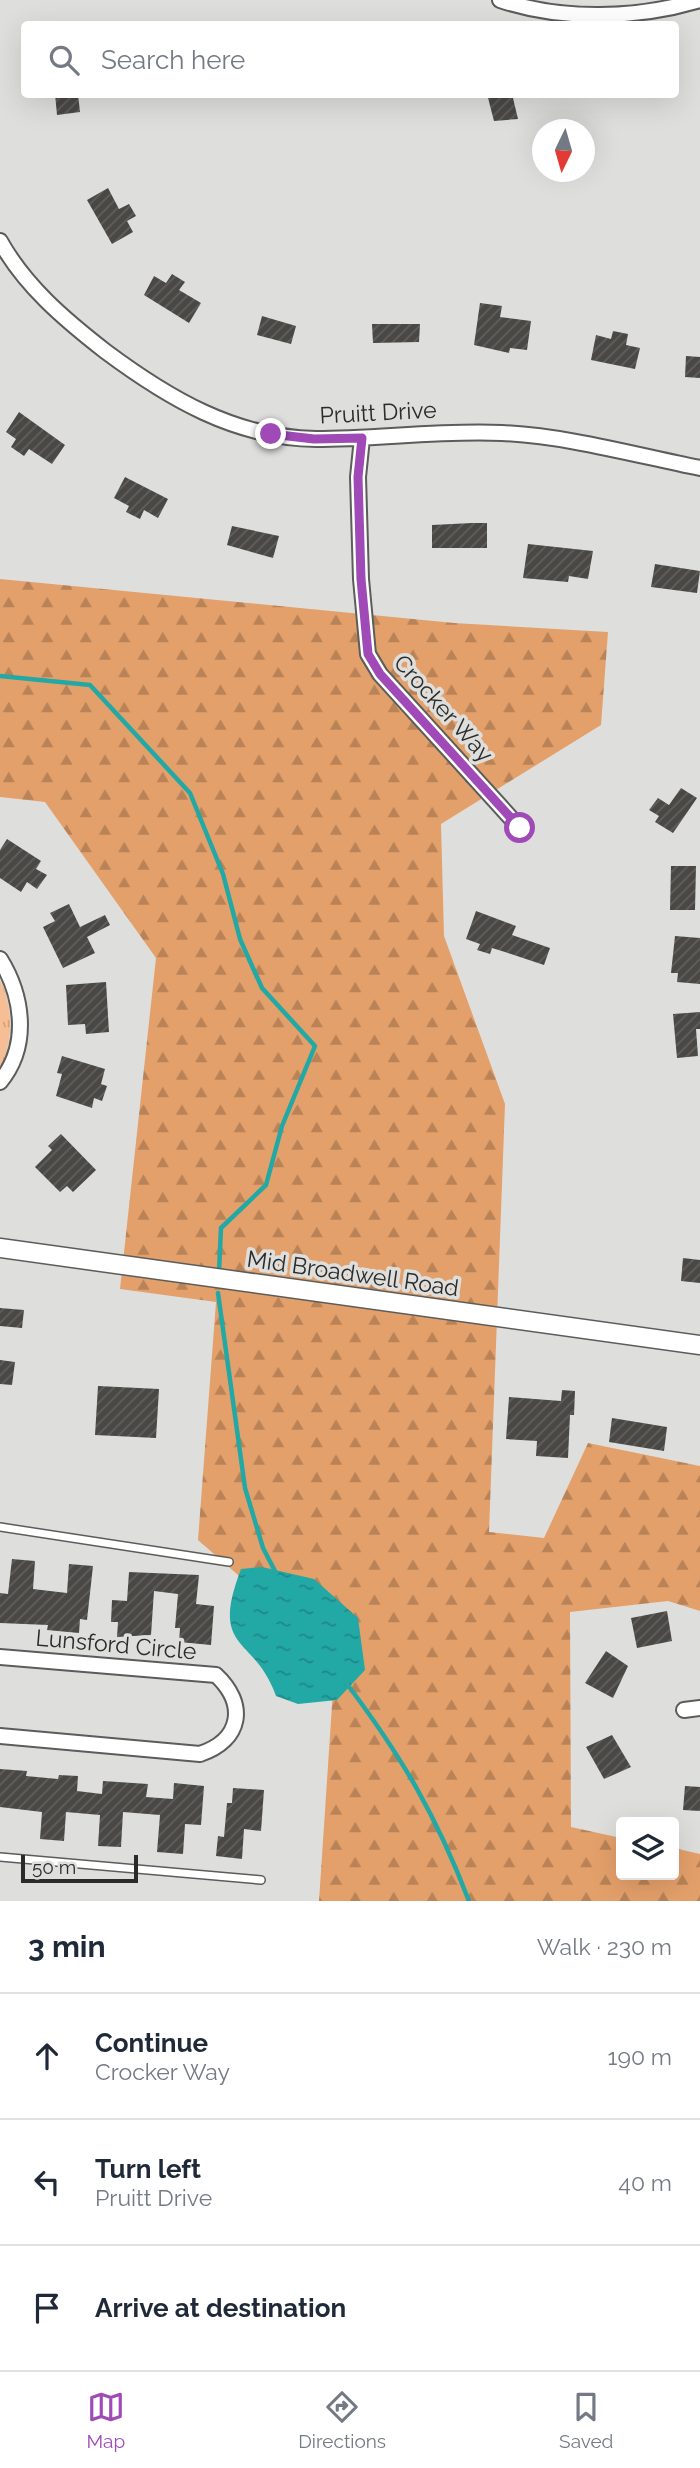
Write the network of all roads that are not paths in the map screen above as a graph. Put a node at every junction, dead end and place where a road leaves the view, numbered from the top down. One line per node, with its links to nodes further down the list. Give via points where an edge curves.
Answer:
1 (499, 0): 2 (street, via 557,12 619,15)
2 (700, 0)
3 (0, 241): 4 (street, Pruitt Drive, via 33,288 68,323 184,405 271,434)
4 (362, 438): 5 (street, Pruitt Drive, via 504,433); 6 (street, Crocker Way, via 358,477 368,654 380,674)
5 (700, 468)
6 (520, 828)
7 (0, 959): 8 (street, via 19,997 20,1025 13,1062)
8 (0, 1082)
9 (0, 1248): 10 (street, Mid Broadwell Road)
10 (700, 1345)
11 (0, 1527): 12 (lane)
12 (229, 1562)
13 (0, 1657): 16 (street, Lunsford Circle, via 216,1675 231,1689 236,1709 234,1728 216,1749 201,1754)
14 (700, 1708): 15 (street)
15 (684, 1710)
16 (0, 1736)
17 (0, 1857): 18 (lane)
18 (261, 1880)

